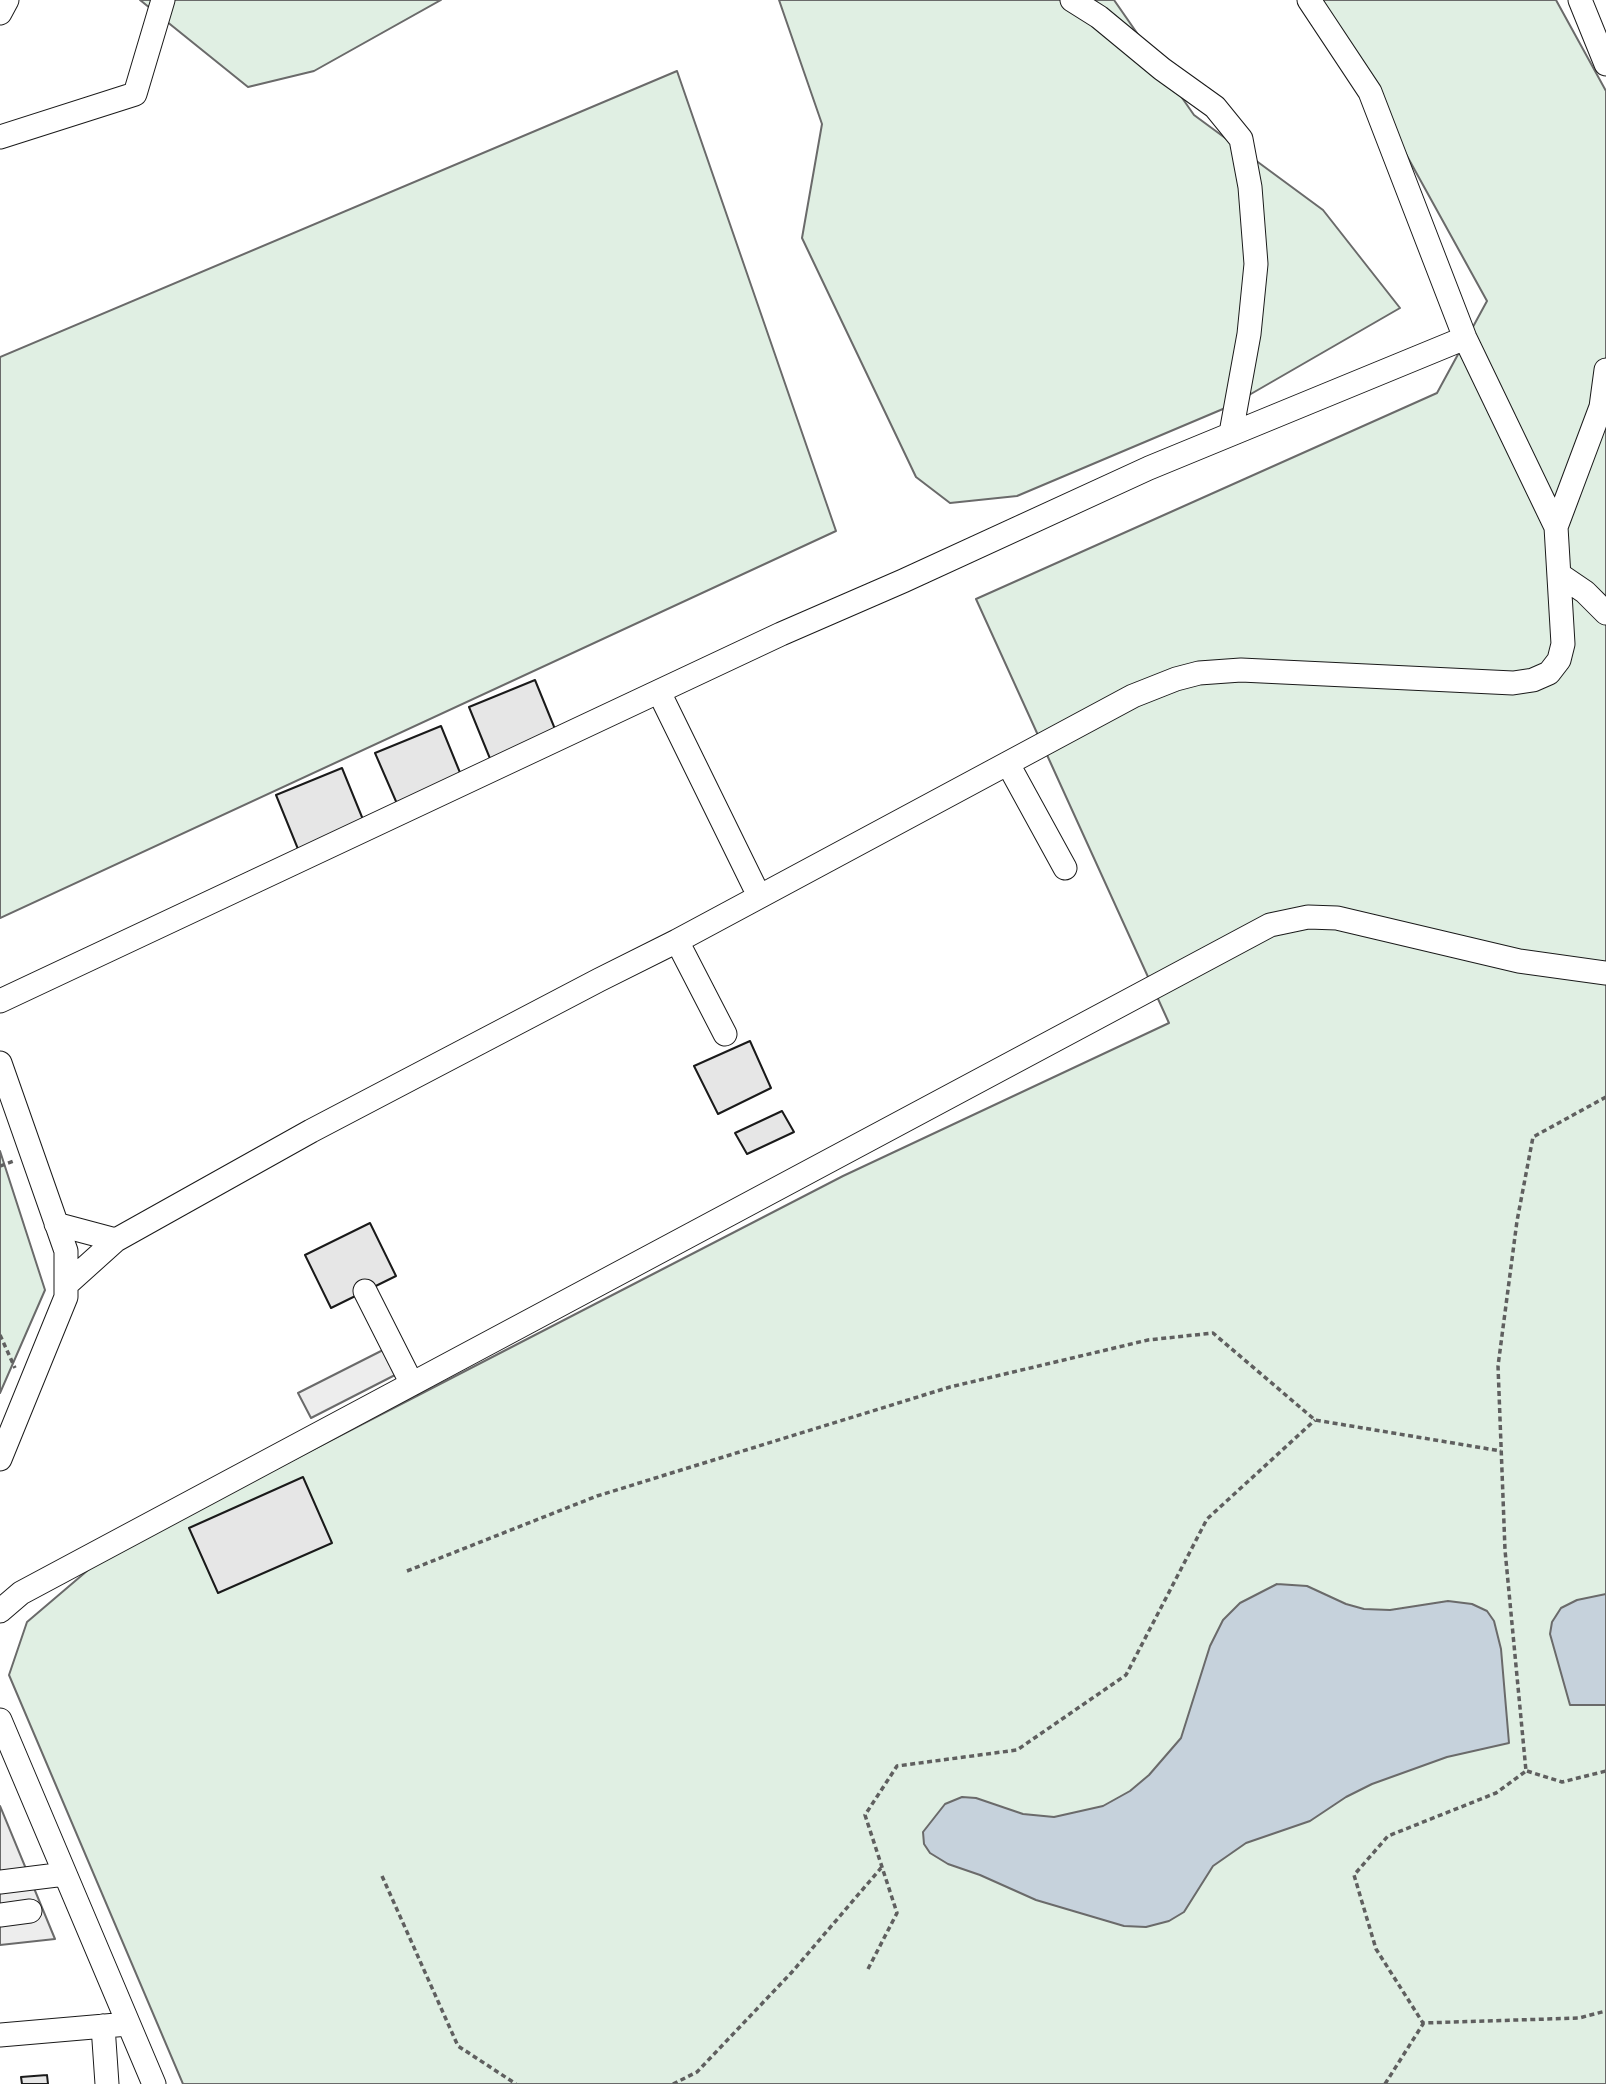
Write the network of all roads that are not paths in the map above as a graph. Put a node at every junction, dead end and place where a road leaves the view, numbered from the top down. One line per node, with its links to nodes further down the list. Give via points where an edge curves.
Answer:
1 (7, 0): 7 (lane)
2 (163, 0): 9 (lane, via 135,94)
3 (1072, 0): 6 (lane)
4 (1309, 0): 10 (lane, via 1370,92)
5 (1580, 0): 8 (lane)
6 (1096, 8): 12 (lane, via 1162,69 1215,107 1241,139 1256,264)
7 (0, 13)
8 (1606, 64)
9 (0, 136)
10 (1465, 338): 12 (lane); 13 (lane)
11 (1606, 370): 13 (lane, via 1601,407)
12 (1231, 433): 16 (lane)
13 (1556, 527): 14 (lane)
14 (1560, 575): 15 (lane); 17 (lane, via 1563,644 1559,660 1549,673 1533,680 1513,683 1241,670 1199,673 1133,696)
15 (1606, 613)
16 (659, 692): 19 (lane); 22 (lane)
17 (1008, 764): 18 (lane); 19 (lane)
18 (1065, 868)
19 (759, 896): 20 (lane)
20 (677, 941): 23 (lane); 26 (lane, via 311,1132)
21 (1606, 973): 29 (lane, via 1519,961 1337,918 1308,917 1270,925)
22 (0, 1001)
23 (725, 1034)
24 (0, 1062): 25 (lane)
25 (57, 1224): 26 (lane); 27 (lane, via 66,1251)
26 (116, 1240): 27 (lane)
27 (66, 1285): 30 (lane, via 66,1297)
28 (365, 1291): 29 (lane)
29 (412, 1384): 31 (lane, via 21,1593)
30 (0, 1459)
31 (0, 1611)
32 (3, 1734): 33 (lane)
33 (65, 1874): 34 (lane); 37 (lane)
34 (0, 1882)
35 (30, 1912): 36 (lane)
36 (0, 1915)
37 (128, 2024): 38 (lane); 41 (lane)
38 (103, 2026): 39 (lane); 40 (lane)
39 (0, 2035)
40 (107, 2084)
41 (153, 2084)

